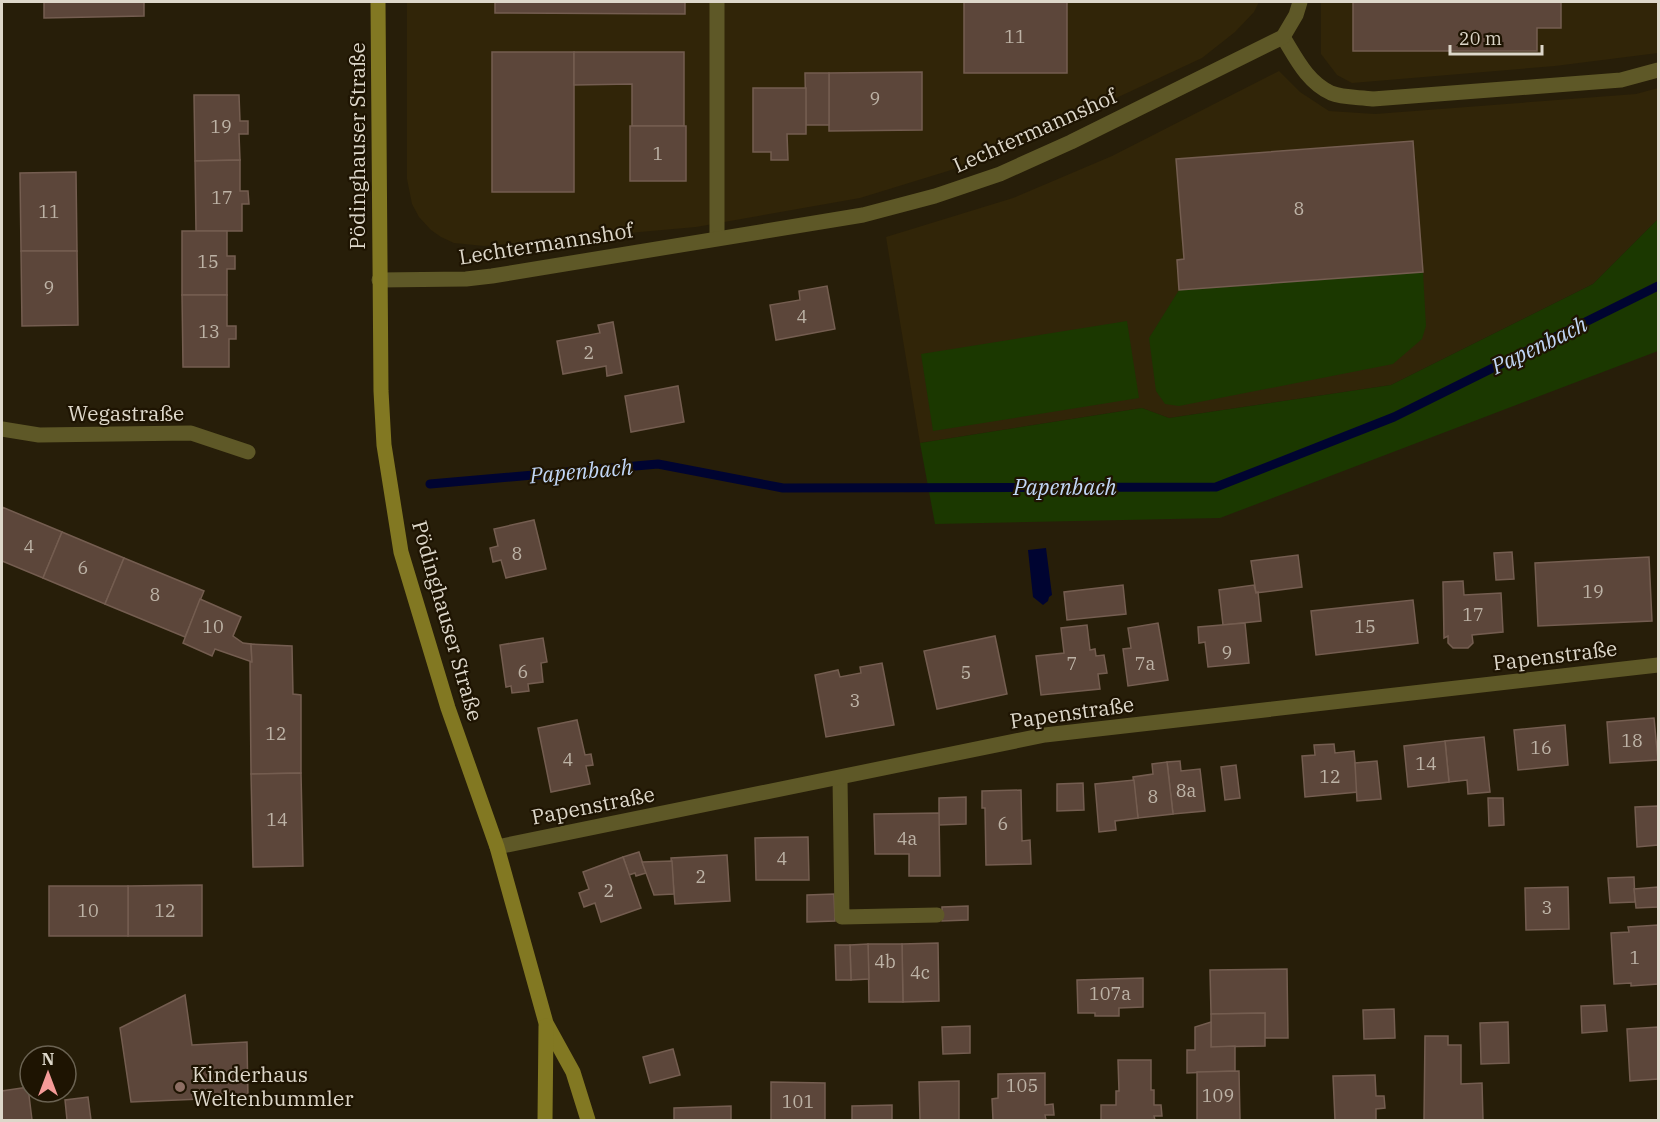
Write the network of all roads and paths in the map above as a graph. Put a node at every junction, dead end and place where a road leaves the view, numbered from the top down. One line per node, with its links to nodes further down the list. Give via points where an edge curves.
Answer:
1 (378, 2): 7 (main road, Pödinghauser Straße)
2 (717, 2): 6 (street)
3 (1300, 2): 4 (street)
4 (1282, 37): 5 (street, via 1304,72 1317,84 1333,94 1373,99 1621,80); 6 (street, Lechtermannshof, via 1000,174 863,215)
5 (1659, 70)
6 (717, 238): 7 (street, Lechtermannshof, via 466,279)
7 (379, 280): 12 (main road, Pödinghauser Straße, via 384,445 401,552 448,708)
8 (2, 429): 9 (street, Wegastraße, via 39,435 191,433)
9 (248, 452)
10 (1659, 665): 11 (street, Papenstraße, via 1046,735)
11 (840, 777): 12 (street, Papenstraße); 13 (street, via 842,916)
12 (497, 847): 14 (main road, Pödinghauser Straße)
13 (937, 915)
14 (546, 1023): 15 (main road, Pödinghauser Straße); 16 (main road, Pödinghauser Straße, via 573,1072)
15 (545, 1120)
16 (588, 1120)

